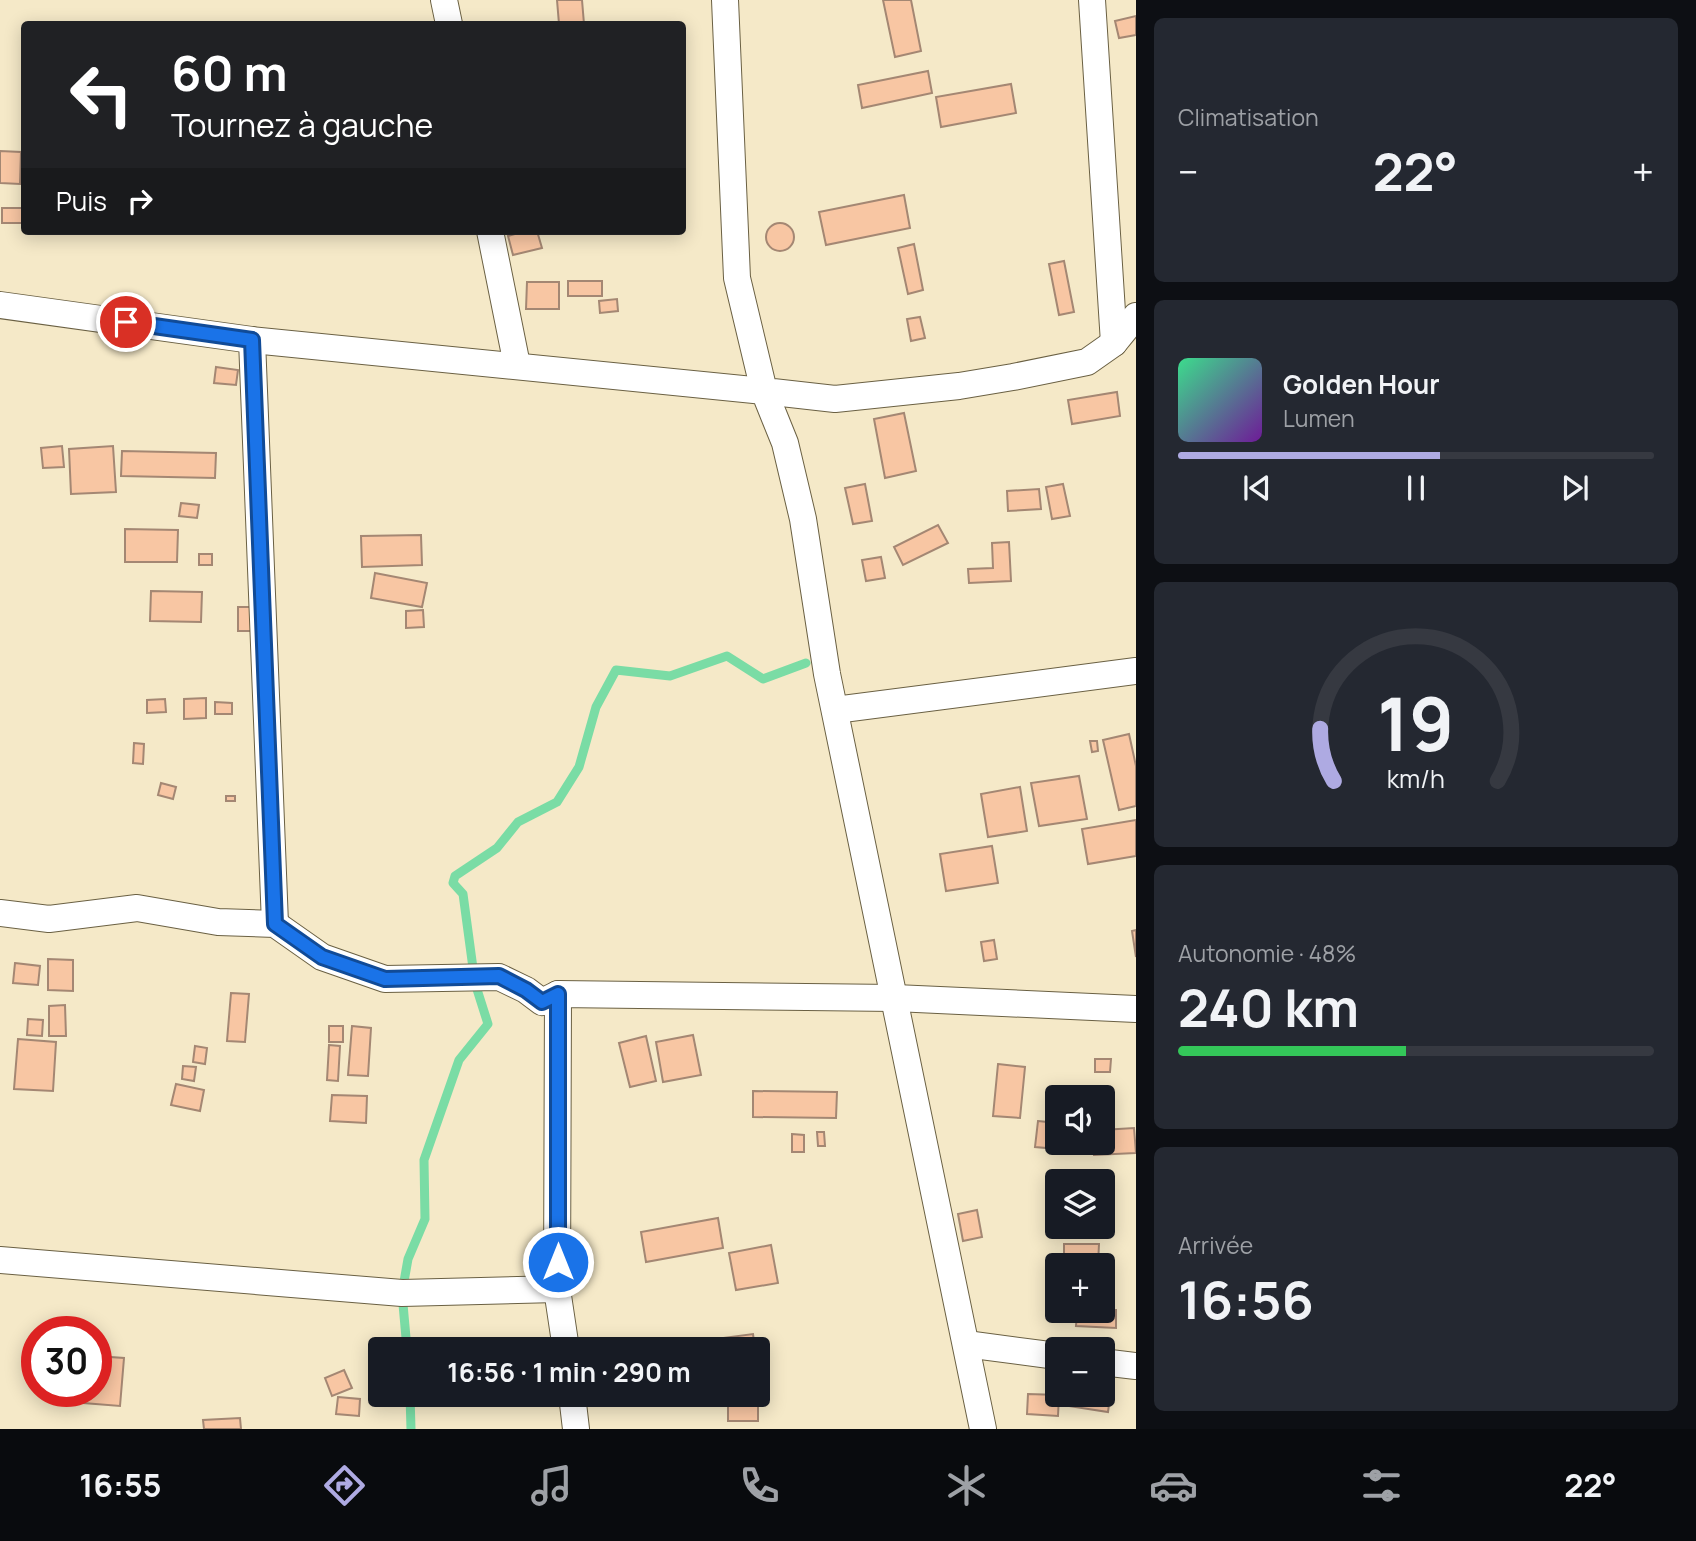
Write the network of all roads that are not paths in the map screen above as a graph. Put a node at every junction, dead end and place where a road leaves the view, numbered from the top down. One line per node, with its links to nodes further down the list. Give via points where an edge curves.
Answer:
1 (444, 0): 4 (street)
2 (725, 0): 11 (street, via 737,278)
3 (1092, 0): 9 (street)
4 (448, 21)
5 (491, 235): 10 (street)
6 (0, 304): 8 (street)
7 (1136, 316): 9 (street)
8 (252, 340): 10 (street); 15 (street)
9 (1114, 343): 11 (street, via 1087,362 959,386 835,399)
10 (517, 365): 11 (street)
11 (764, 391): 13 (street, via 785,443 803,519)
12 (1136, 671): 13 (street)
13 (835, 710): 17 (street)
14 (0, 912): 15 (street, via 49,919 137,908 218,922)
15 (275, 924): 16 (street, via 322,957 385,979 499,976 542,1002)
16 (558, 994): 17 (street); 20 (street)
17 (895, 998): 18 (street); 22 (street)
18 (1136, 1009)
19 (0, 1261): 20 (street, via 402,1293)
20 (557, 1289): 21 (street)
21 (564, 1337)
22 (967, 1344): 23 (street); 28 (street)
23 (1045, 1354)
24 (1115, 1364): 25 (street)
25 (1136, 1366)
26 (573, 1407): 27 (street)
27 (576, 1429)
28 (983, 1429)

